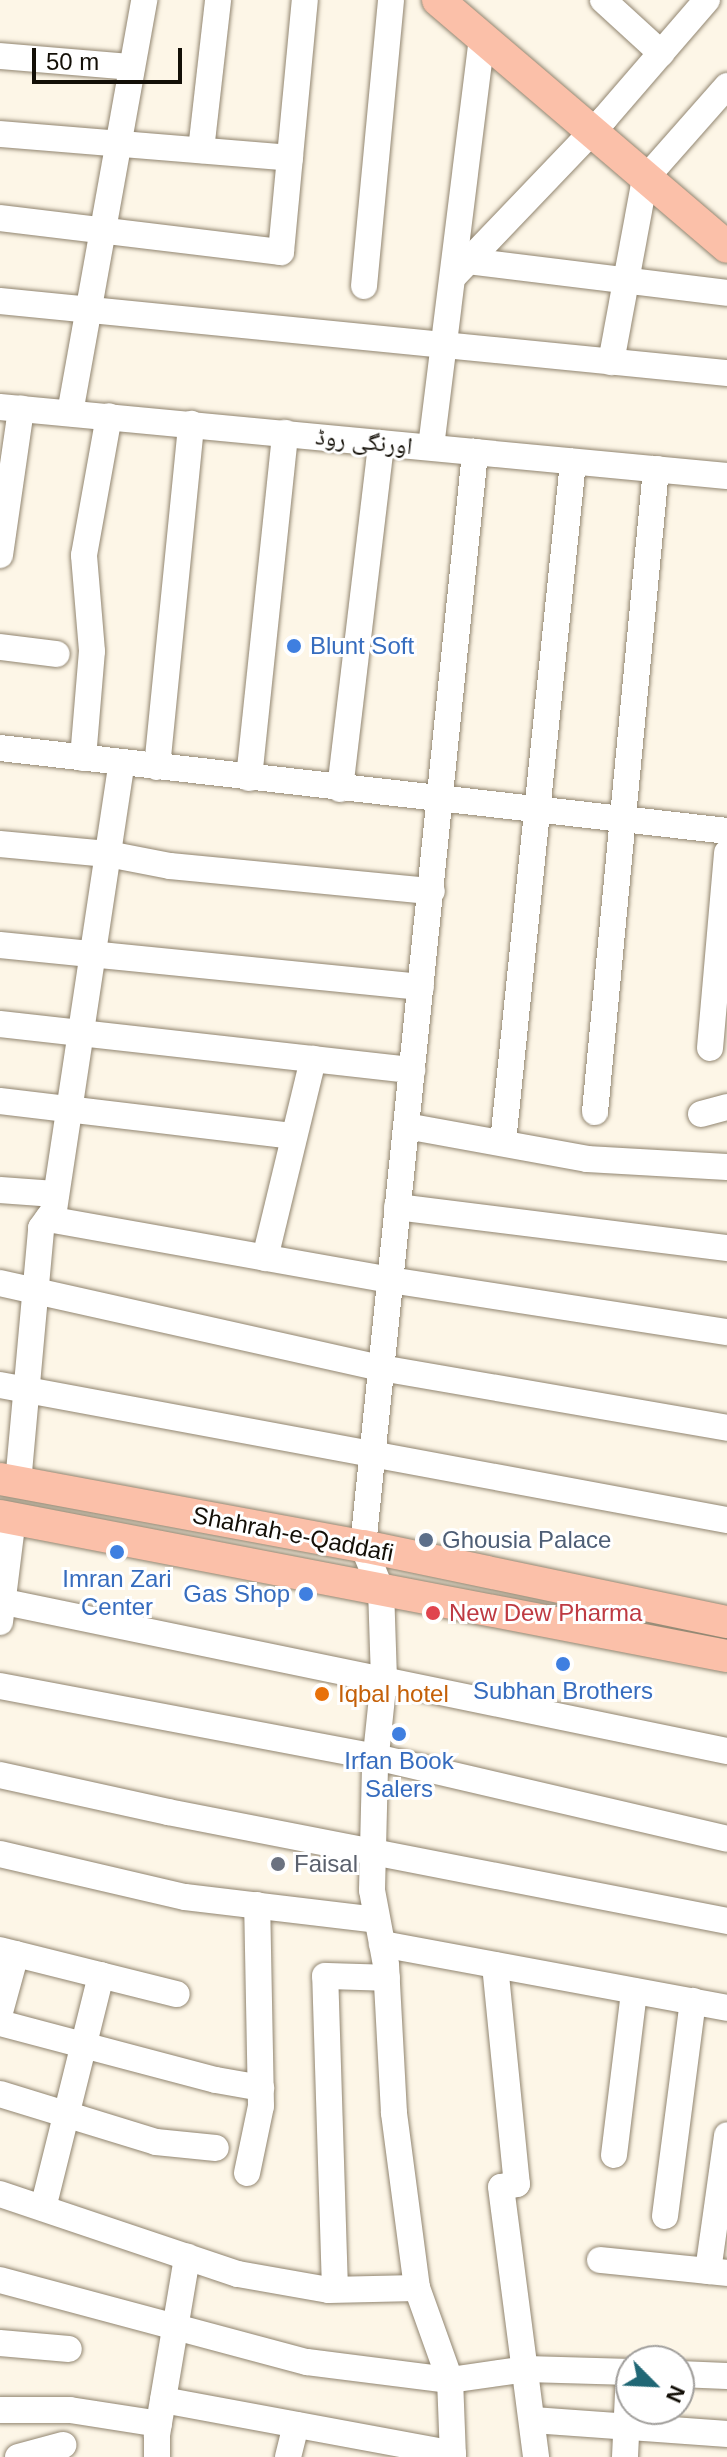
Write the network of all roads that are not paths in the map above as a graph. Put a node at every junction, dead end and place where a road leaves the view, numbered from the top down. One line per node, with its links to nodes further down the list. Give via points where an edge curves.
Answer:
1 (144, 0): 12 (street)
2 (218, 0): 17 (street)
3 (305, 0): 18 (street)
4 (391, 0): 26 (street)
5 (438, 0): 9 (main road)
6 (466, 0): 14 (main road)
7 (603, 0): 10 (street)
8 (707, 0): 10 (street)
9 (482, 38): 14 (main road); 24 (street)
10 (661, 53): 14 (street)
11 (0, 56): 12 (street)
12 (132, 67): 16 (street)
13 (727, 86): 19 (street)
14 (598, 125): 19 (main road); 24 (street)
15 (0, 134): 16 (street)
16 (118, 144): 17 (street); 22 (street)
17 (201, 150): 18 (street)
18 (290, 158): 22 (street, via 281,252)
19 (652, 171): 21 (main road); 23 (main road); 25 (street)
20 (0, 218): 22 (street)
21 (727, 220)
22 (102, 230): 29 (street)
23 (727, 247)
24 (461, 268): 25 (street); 30 (street)
25 (626, 281): 27 (street); 31 (street)
26 (364, 286)
27 (727, 293)
28 (0, 301): 29 (street)
29 (88, 310): 30 (street); 34 (street)
30 (445, 344): 31 (street); 39 (street)
31 (611, 362): 32 (street)
32 (727, 373)
33 (10, 408): 34 (street, اورنگی روڈ); 44 (street)
34 (70, 413): 35 (street, اورنگی روڈ)
35 (109, 416): 36 (street, اورنگی روڈ); 48 (street, via 84,555 92,651)
36 (191, 424): 37 (street, اورنگی روڈ); 50 (street)
37 (285, 433): 38 (street, اورنگی روڈ); 51 (street)
38 (381, 443): 39 (street, اورنگی روڈ); 52 (street)
39 (431, 447): 40 (street, اورنگی روڈ)
40 (475, 452): 41 (street, اورنگی روڈ); 53 (street)
41 (573, 462): 42 (street, اورنگی روڈ); 54 (street)
42 (656, 469): 43 (street, اورنگی روڈ); 55 (street)
43 (727, 476)
44 (0, 555)
45 (0, 647): 46 (street)
46 (57, 654)
47 (0, 748): 48 (street)
48 (83, 758): 49 (street)
49 (122, 763): 50 (street); 59 (street)
50 (157, 767): 51 (street)
51 (249, 778): 52 (street)
52 (340, 789): 53 (street)
53 (442, 801): 54 (street); 60 (street)
54 (537, 811): 55 (street); 76 (street)
55 (623, 820): 56 (street); 72 (street)
56 (727, 831)
57 (0, 844): 59 (street)
58 (727, 853): 66 (street)
59 (108, 854): 60 (street, via 170,866); 62 (street)
60 (432, 891): 63 (street)
61 (0, 945): 62 (street)
62 (93, 954): 63 (street); 65 (street)
63 (421, 987): 68 (street)
64 (0, 1024): 65 (street)
65 (81, 1032): 67 (street); 71 (street)
66 (710, 1048)
67 (313, 1059): 68 (street); 75 (street)
68 (412, 1070): 74 (street)
69 (0, 1101): 71 (street)
70 (727, 1107): 73 (street)
71 (69, 1110): 75 (street); 79 (street)
72 (595, 1112)
73 (701, 1114)
74 (406, 1126): 76 (street); 80 (street)
75 (294, 1136): 83 (street)
76 (503, 1142): 77 (street, via 587,1159)
77 (727, 1167)
78 (0, 1190): 79 (street)
79 (56, 1194): 81 (street)
80 (397, 1207): 82 (street); 84 (street)
81 (48, 1219): 83 (street); 86 (street, via 41,1228)
82 (727, 1248)
83 (265, 1258): 84 (street)
84 (390, 1280): 87 (street); 88 (street)
85 (0, 1283): 86 (street)
86 (36, 1291): 88 (street); 90 (street)
87 (727, 1332)
88 (381, 1368): 91 (street); 92 (street)
89 (0, 1385): 90 (street)
90 (27, 1390): 92 (street); 93 (street)
91 (727, 1428)
92 (372, 1452): 95 (street); 96 (street)
93 (9, 1481): 96 (main road, Shahrah-e-Qaddafi)
94 (7, 1517): 97 (main road, Shahrah-e-Qaddafi); 98 (street)
95 (727, 1520)
96 (363, 1546): 97 (street); 99 (main road, Shahrah-e-Qaddafi)
97 (381, 1590): 100 (main road, Shahrah-e-Qaddafi); 101 (street)
98 (1, 1608): 101 (street)
99 (727, 1622)
100 (727, 1656)
101 (384, 1679): 103 (street); 104 (street)
102 (0, 1686): 104 (street)
103 (727, 1751)
104 (376, 1757): 106 (street); 107 (street)
105 (0, 1775): 107 (street)
106 (727, 1839)
107 (374, 1850): 110 (street); 111 (street, via 372,1890)
108 (0, 1854): 109 (street, via 185,1897)
109 (257, 1905): 111 (street); 123 (street)
110 (727, 1921)
111 (380, 1932): 113 (street); 115 (street)
112 (8, 1952): 114 (street); 120 (street)
113 (495, 1965): 116 (street); 142 (street, via 517,2184 501,2187)
114 (101, 1975): 117 (street); 122 (street)
115 (387, 1978): 137 (street, via 394,2113); 138 (street, via 325,1976)
116 (634, 1991): 118 (street); 128 (street)
117 (177, 1994)
118 (693, 2001): 119 (street); 132 (street)
119 (727, 2008)
120 (0, 2012)
121 (0, 2023): 122 (street)
122 (83, 2045): 123 (street); 125 (street)
123 (261, 2088): 129 (street)
124 (0, 2094): 125 (street)
125 (65, 2114): 127 (street, via 156,2142); 131 (street)
126 (727, 2135): 135 (street)
127 (216, 2148)
128 (614, 2155)
129 (247, 2173)
130 (0, 2194): 131 (street)
131 (43, 2208): 133 (street)
132 (665, 2216)
133 (187, 2257): 138 (street, via 238,2274); 139 (street)
134 (600, 2260): 135 (street)
135 (717, 2272)
136 (0, 2280): 139 (street)
137 (417, 2288): 138 (street); 146 (street)
138 (335, 2289)
139 (176, 2325): 146 (street, via 307,2362); 148 (street)
140 (0, 2343): 141 (street)
141 (69, 2349)
142 (526, 2369): 143 (street); 146 (street); 149 (street)
143 (615, 2372)
144 (695, 2375): 145 (street)
145 (727, 2376)
146 (450, 2380): 155 (street)
147 (0, 2410): 148 (street)
148 (161, 2412): 150 (street); 157 (street)
149 (533, 2420): 151 (street); 159 (street)
150 (296, 2425): 154 (street); 158 (street)
151 (627, 2426): 152 (street); 160 (street)
152 (727, 2434)
153 (63, 2445): 156 (street)
154 (344, 2446): 155 (street)
155 (453, 2455)
156 (18, 2457)
157 (157, 2457)
158 (288, 2457)
159 (536, 2457)
160 (625, 2457)

